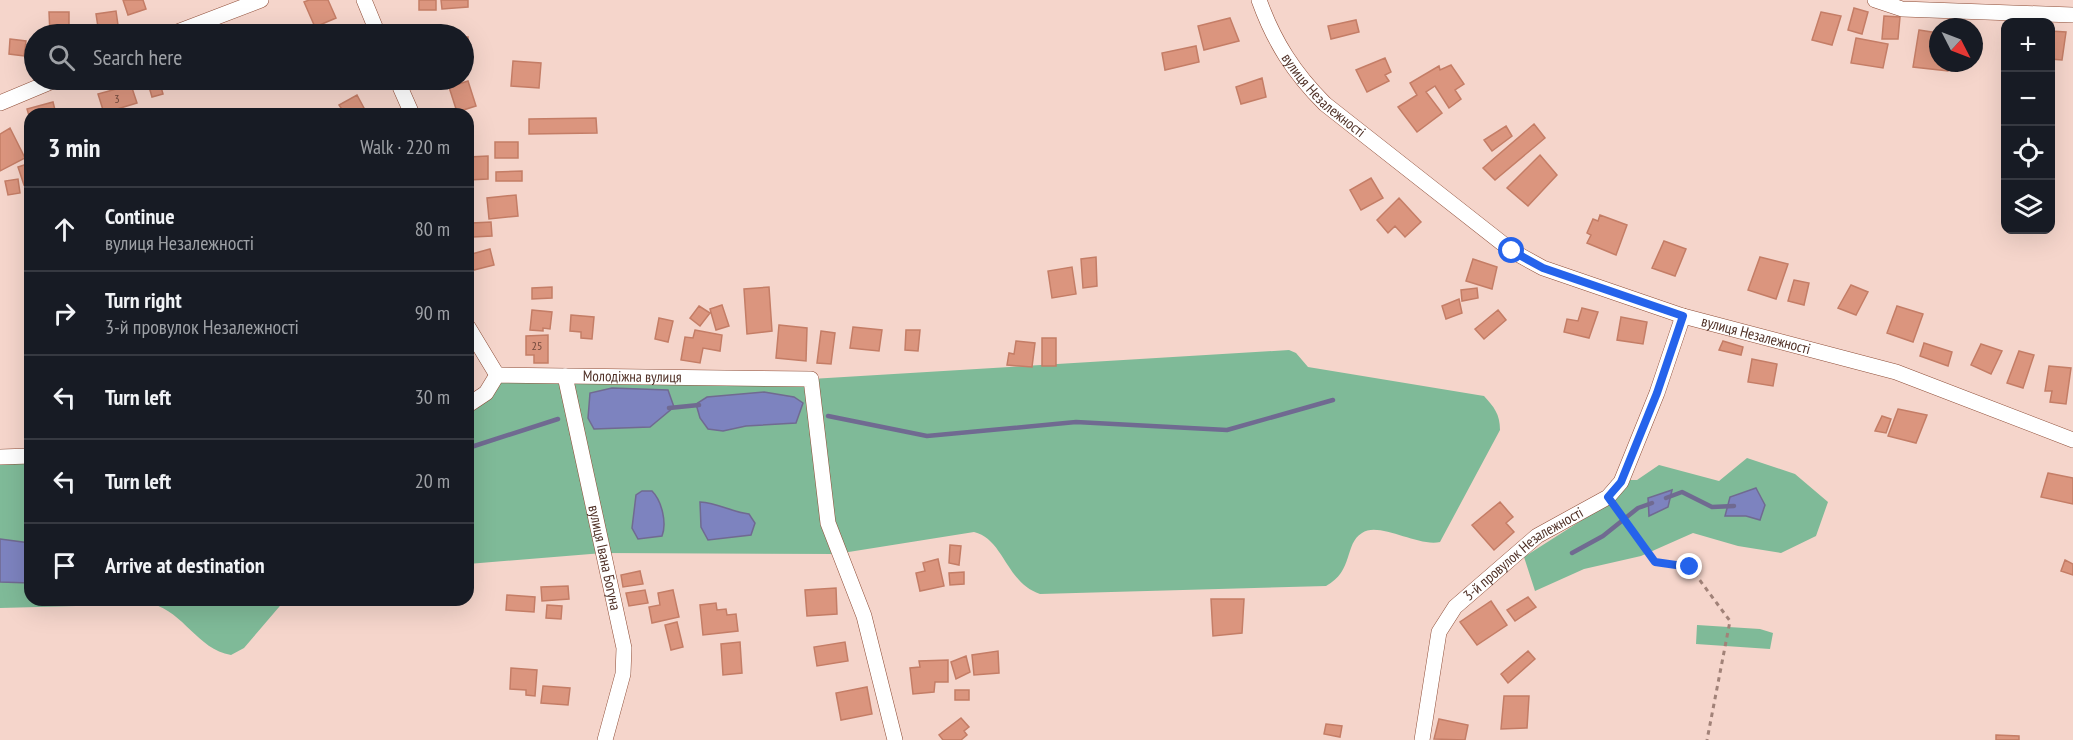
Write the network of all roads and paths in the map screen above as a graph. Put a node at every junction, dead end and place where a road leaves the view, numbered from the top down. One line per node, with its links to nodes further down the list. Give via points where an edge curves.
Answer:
1 (261, 0): 6 (street)
2 (364, 0): 7 (street)
3 (1259, 0): 12 (street, вулиця Незалежності, via 1284,56 1325,104 1512,251 1543,268)
4 (1875, 0): 5 (street, via 1902,9)
5 (2073, 15)
6 (198, 24)
7 (374, 24)
8 (31, 90): 10 (street)
9 (401, 90): 11 (street)
10 (0, 103)
11 (409, 108)
12 (1683, 316): 17 (street, вулиця Незалежності, via 1896,372); 20 (street, 3-й провулок Незалежності, via 1621,482)
13 (474, 337): 14 (street)
14 (497, 375): 15 (street, Молодіжна вулиця); 16 (street, via 486,393)
15 (565, 376): 21 (street, вулиця Івана Богуна, via 624,648 621,685); 22 (street, Молодіжна вулиця, via 811,379 828,523 864,616)
16 (474, 401)
17 (2073, 440)
18 (24, 456): 19 (street)
19 (0, 457)
20 (1608, 497): 23 (street, 3-й провулок Незалежності, via 1537,536 1455,608 1438,632); 24 (path, via 1655,562 1690,567 1730,621)
21 (605, 740)
22 (895, 740)
23 (1422, 740)
24 (1707, 740)

